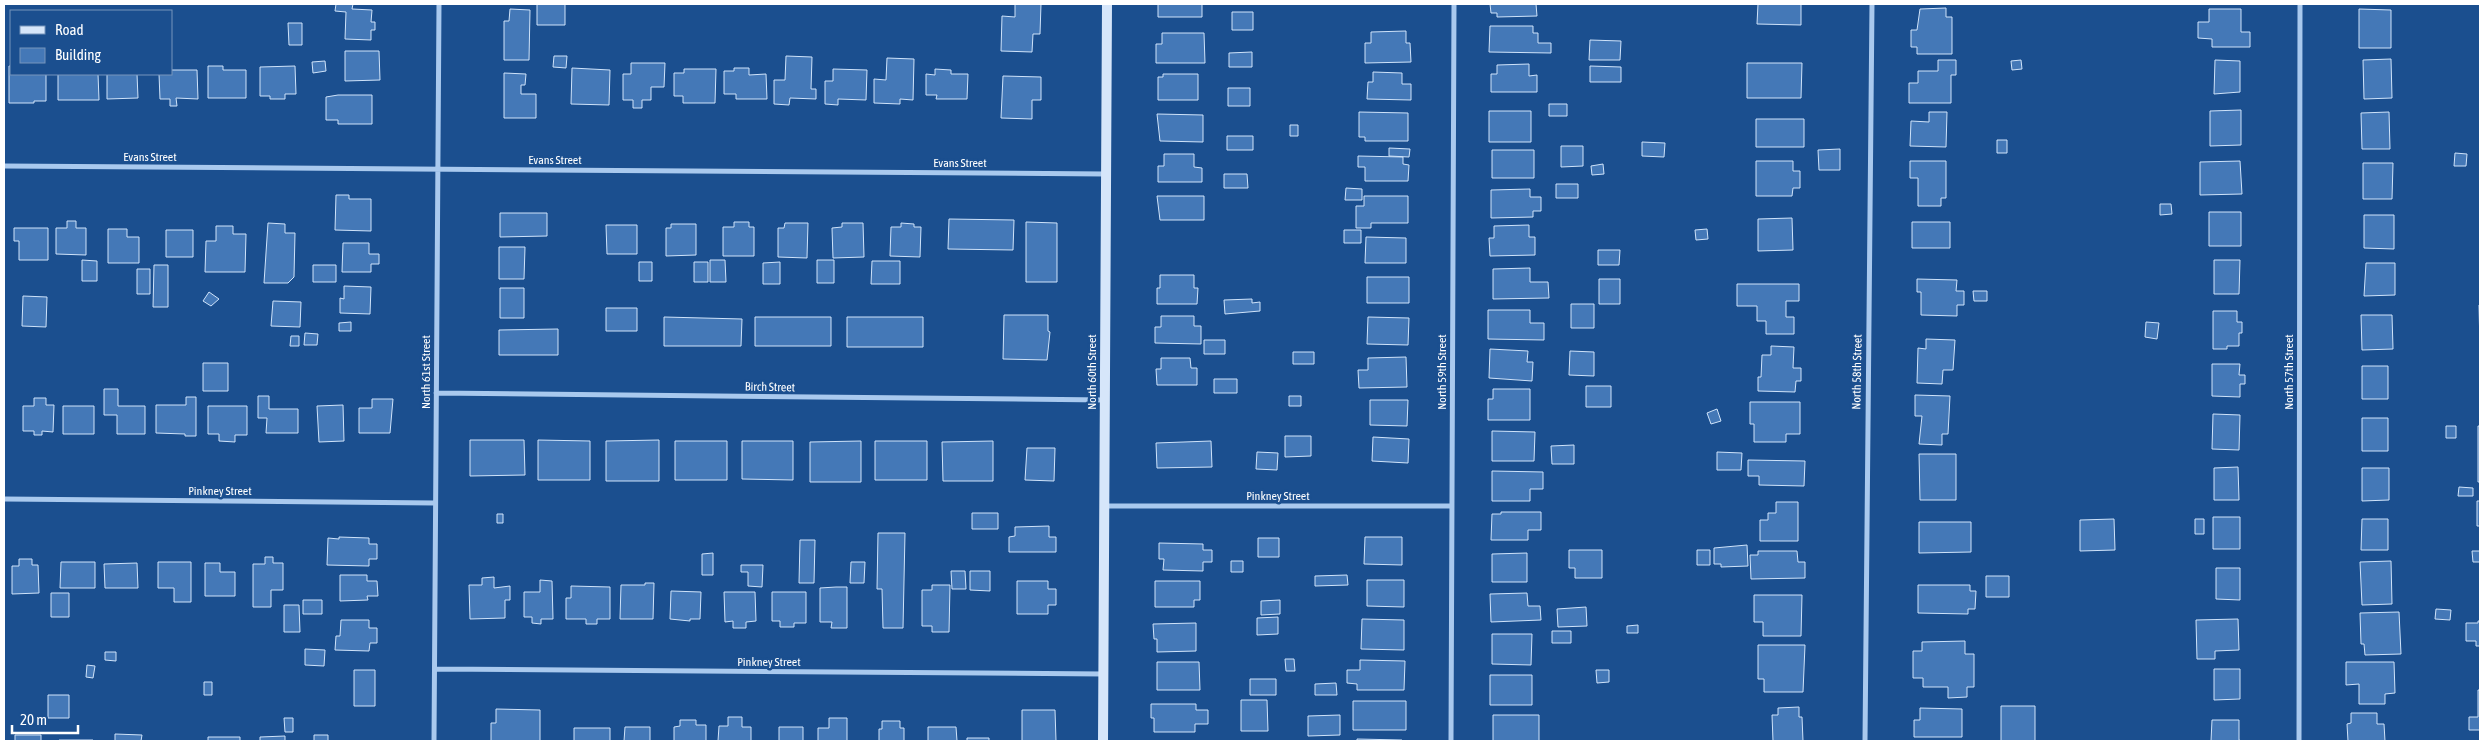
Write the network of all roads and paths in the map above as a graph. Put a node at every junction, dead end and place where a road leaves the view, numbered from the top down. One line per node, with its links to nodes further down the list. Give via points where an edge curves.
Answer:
1 (438, 4): 7 (street, North 61st Street)
2 (1107, 4): 8 (main road, North 60th Street)
3 (1454, 4): 14 (street, North 59th Street)
4 (1872, 4): 20 (street, North 58th Street)
5 (2300, 4): 21 (street, North 57th Street)
6 (4, 166): 7 (street, Evans Street)
7 (438, 169): 8 (street, Evans Street); 9 (street, North 61st Street)
8 (1105, 174): 10 (main road, North 60th Street)
9 (436, 394): 10 (street, Birch Street); 12 (street, North 61st Street)
10 (1104, 400): 13 (main road, North 60th Street)
11 (4, 500): 12 (street, Pinkney Street)
12 (435, 503): 15 (street, North 61st Street)
13 (1104, 506): 14 (street, Pinkney Street); 16 (main road, North 60th Street)
14 (1452, 506): 19 (street, North 59th Street)
15 (434, 669): 16 (street, Pinkney Street); 17 (street, North 61st Street)
16 (1103, 674): 18 (main road, North 60th Street)
17 (434, 741)
18 (1103, 741)
19 (1451, 741)
20 (1865, 741)
21 (2298, 741)

